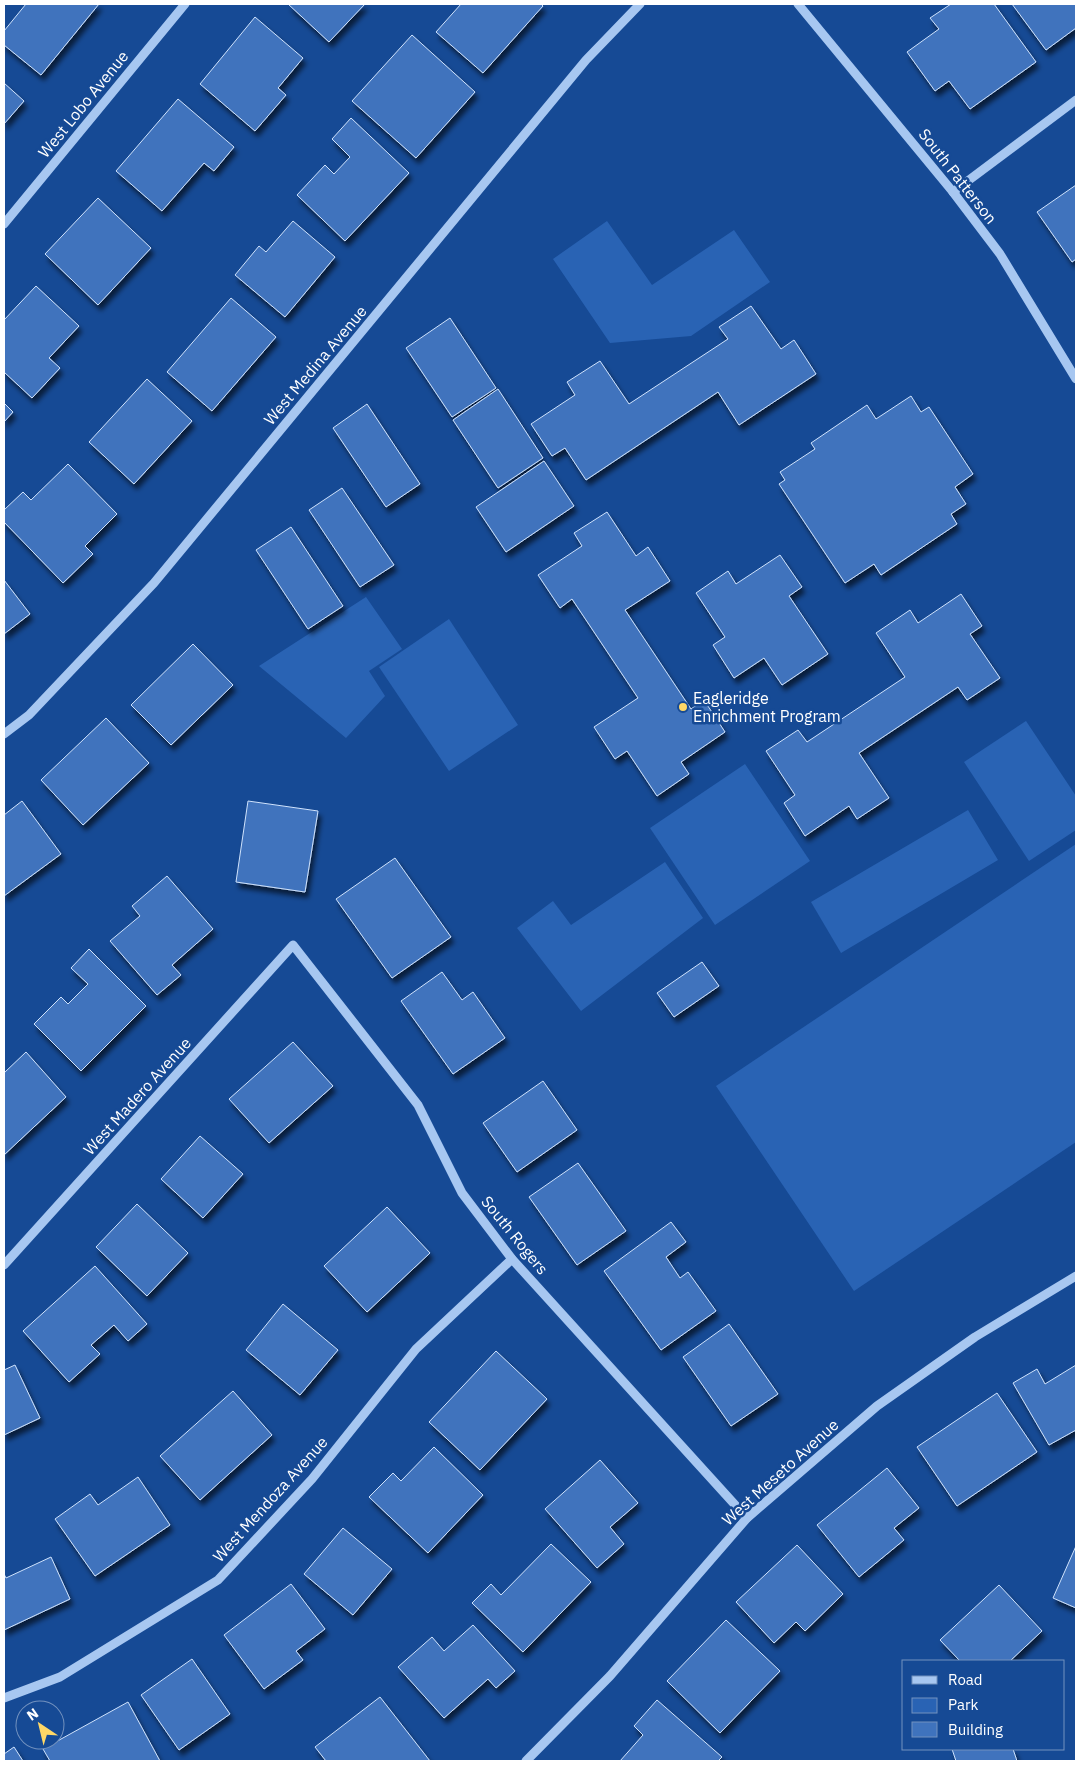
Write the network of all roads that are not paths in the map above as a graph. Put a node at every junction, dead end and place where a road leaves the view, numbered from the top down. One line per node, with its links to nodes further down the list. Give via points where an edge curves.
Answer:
1 (185, 4): 6 (street, West Lobo Avenue)
2 (640, 4): 8 (street, West Medina Avenue, via 586,60 154,583 30,715)
3 (798, 4): 5 (street, South Patterson)
4 (1076, 100): 5 (street)
5 (953, 192): 7 (street, South Patterson, via 1000,254)
6 (4, 224)
7 (1076, 379)
8 (4, 734)
9 (293, 945): 10 (street, South Rogers, via 418,1105 462,1193); 11 (street, West Madero Avenue)
10 (512, 1259): 13 (street, South Rogers); 14 (street, West Mendoza Avenue, via 416,1349 312,1479 218,1580 60,1677)
11 (4, 1265)
12 (1076, 1276): 13 (street, West Meseto Avenue, via 975,1337 877,1406)
13 (747, 1518): 15 (street, West Meseto Avenue, via 610,1676)
14 (4, 1698)
15 (526, 1761)

